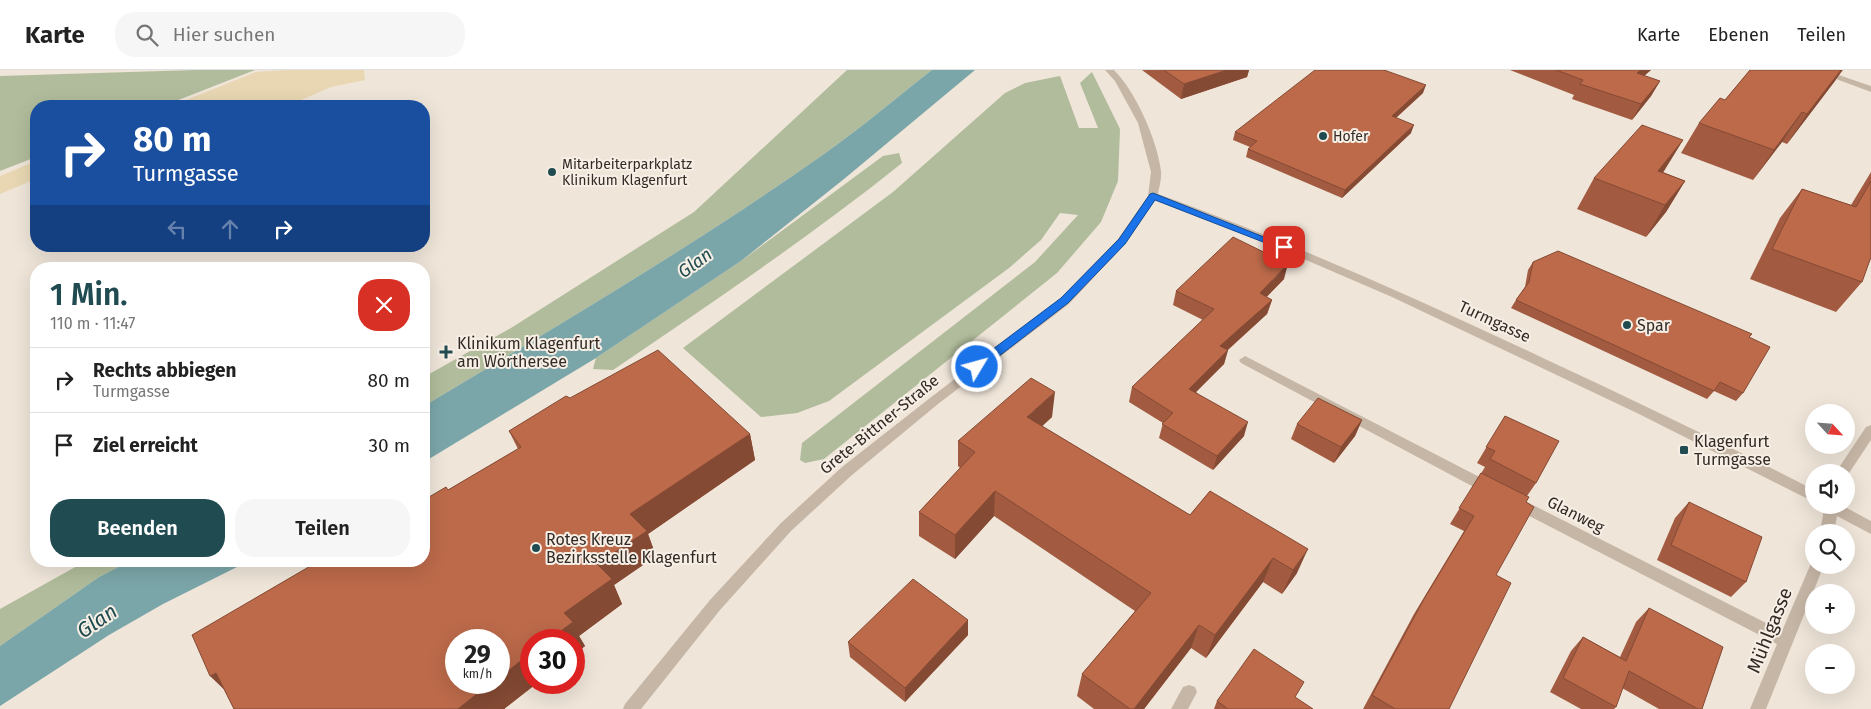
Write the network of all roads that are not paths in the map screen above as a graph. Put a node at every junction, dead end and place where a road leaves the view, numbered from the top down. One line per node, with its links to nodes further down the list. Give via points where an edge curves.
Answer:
1 (1110, 70): 4 (street, Grete-Bittner-Straße, via 1144,123 1156,172)
2 (1816, 70): 3 (street)
3 (1871, 89)
4 (1153, 196): 8 (street, Turmgasse, via 1412,300 1683,429); 14 (street, Grete-Bittner-Straße, via 1122,241 1065,301 847,470 786,527 715,605)
5 (1245, 360): 12 (street, Glanweg)
6 (1871, 430): 7 (street)
7 (1848, 464)
8 (1805, 492)
9 (1846, 514): 10 (street)
10 (1871, 528)
11 (1813, 574): 12 (street, Mühlgasse)
12 (1787, 641): 16 (street, Mühlgasse)
13 (1189, 692): 15 (street)
14 (631, 709)
15 (1179, 709)
16 (1758, 709)

